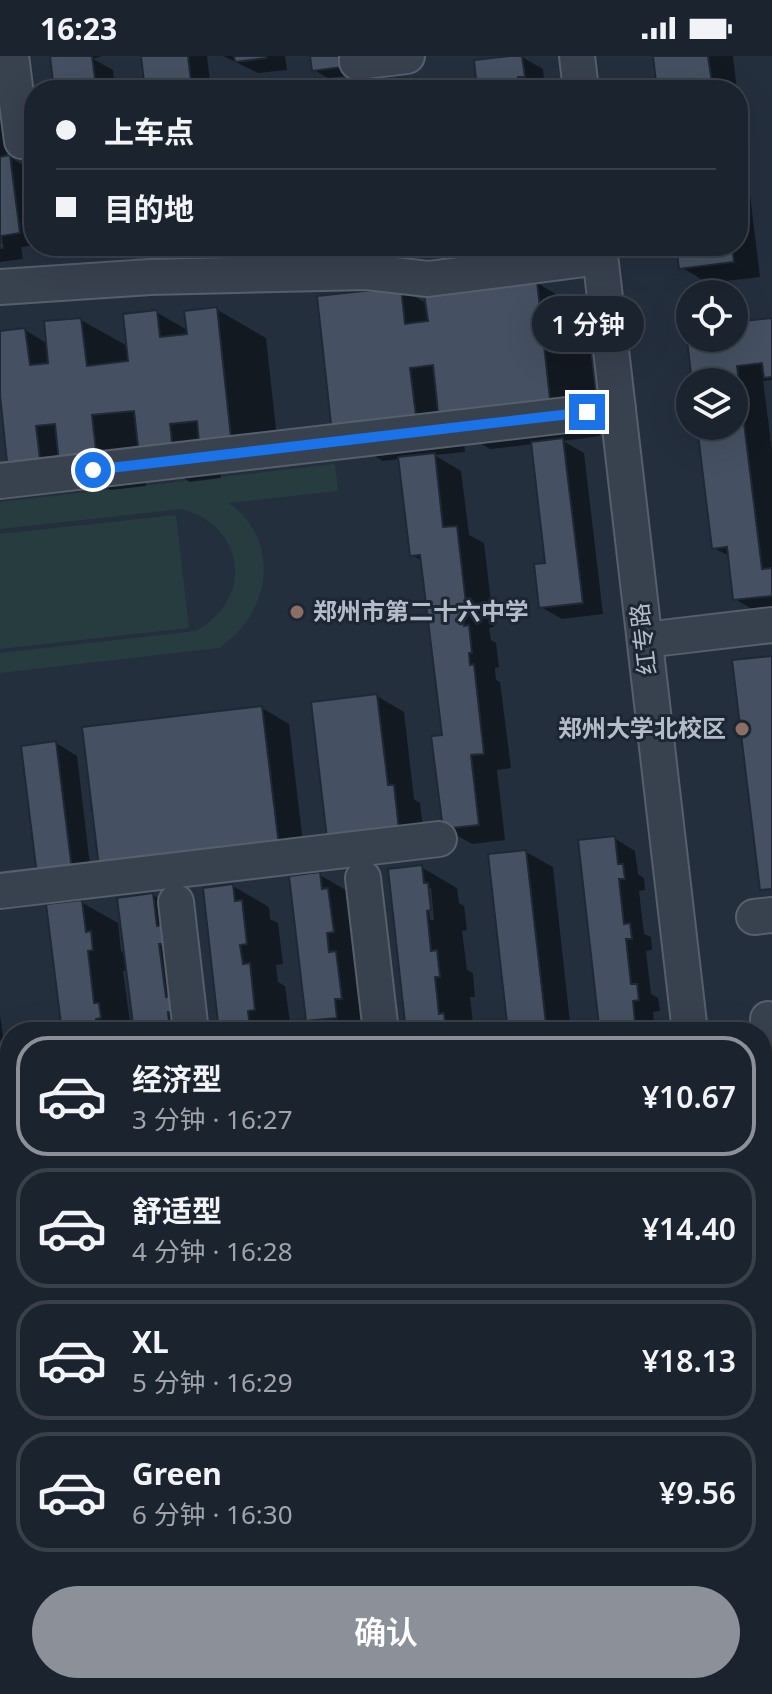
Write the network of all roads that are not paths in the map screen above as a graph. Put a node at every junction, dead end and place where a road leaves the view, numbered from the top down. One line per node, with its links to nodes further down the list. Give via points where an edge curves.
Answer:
1 (11, 56): 6 (street)
2 (357, 56): 3 (street, via 357,62)
3 (407, 56)
4 (577, 56): 5 (street)
5 (580, 80)
6 (22, 141)
7 (575, 256): 9 (street, via 428,279 367,272 122,278)
8 (600, 256): 10 (street, 红专路)
9 (0, 287)
10 (618, 409): 11 (street); 13 (street, 红专路)
11 (0, 481)
12 (772, 625): 13 (street)
13 (645, 640): 20 (street, 红专路)
14 (439, 839): 16 (street)
15 (363, 878): 19 (street)
16 (0, 891)
17 (176, 902): 18 (street)
18 (190, 1022)
19 (380, 1022)
20 (689, 1022)

